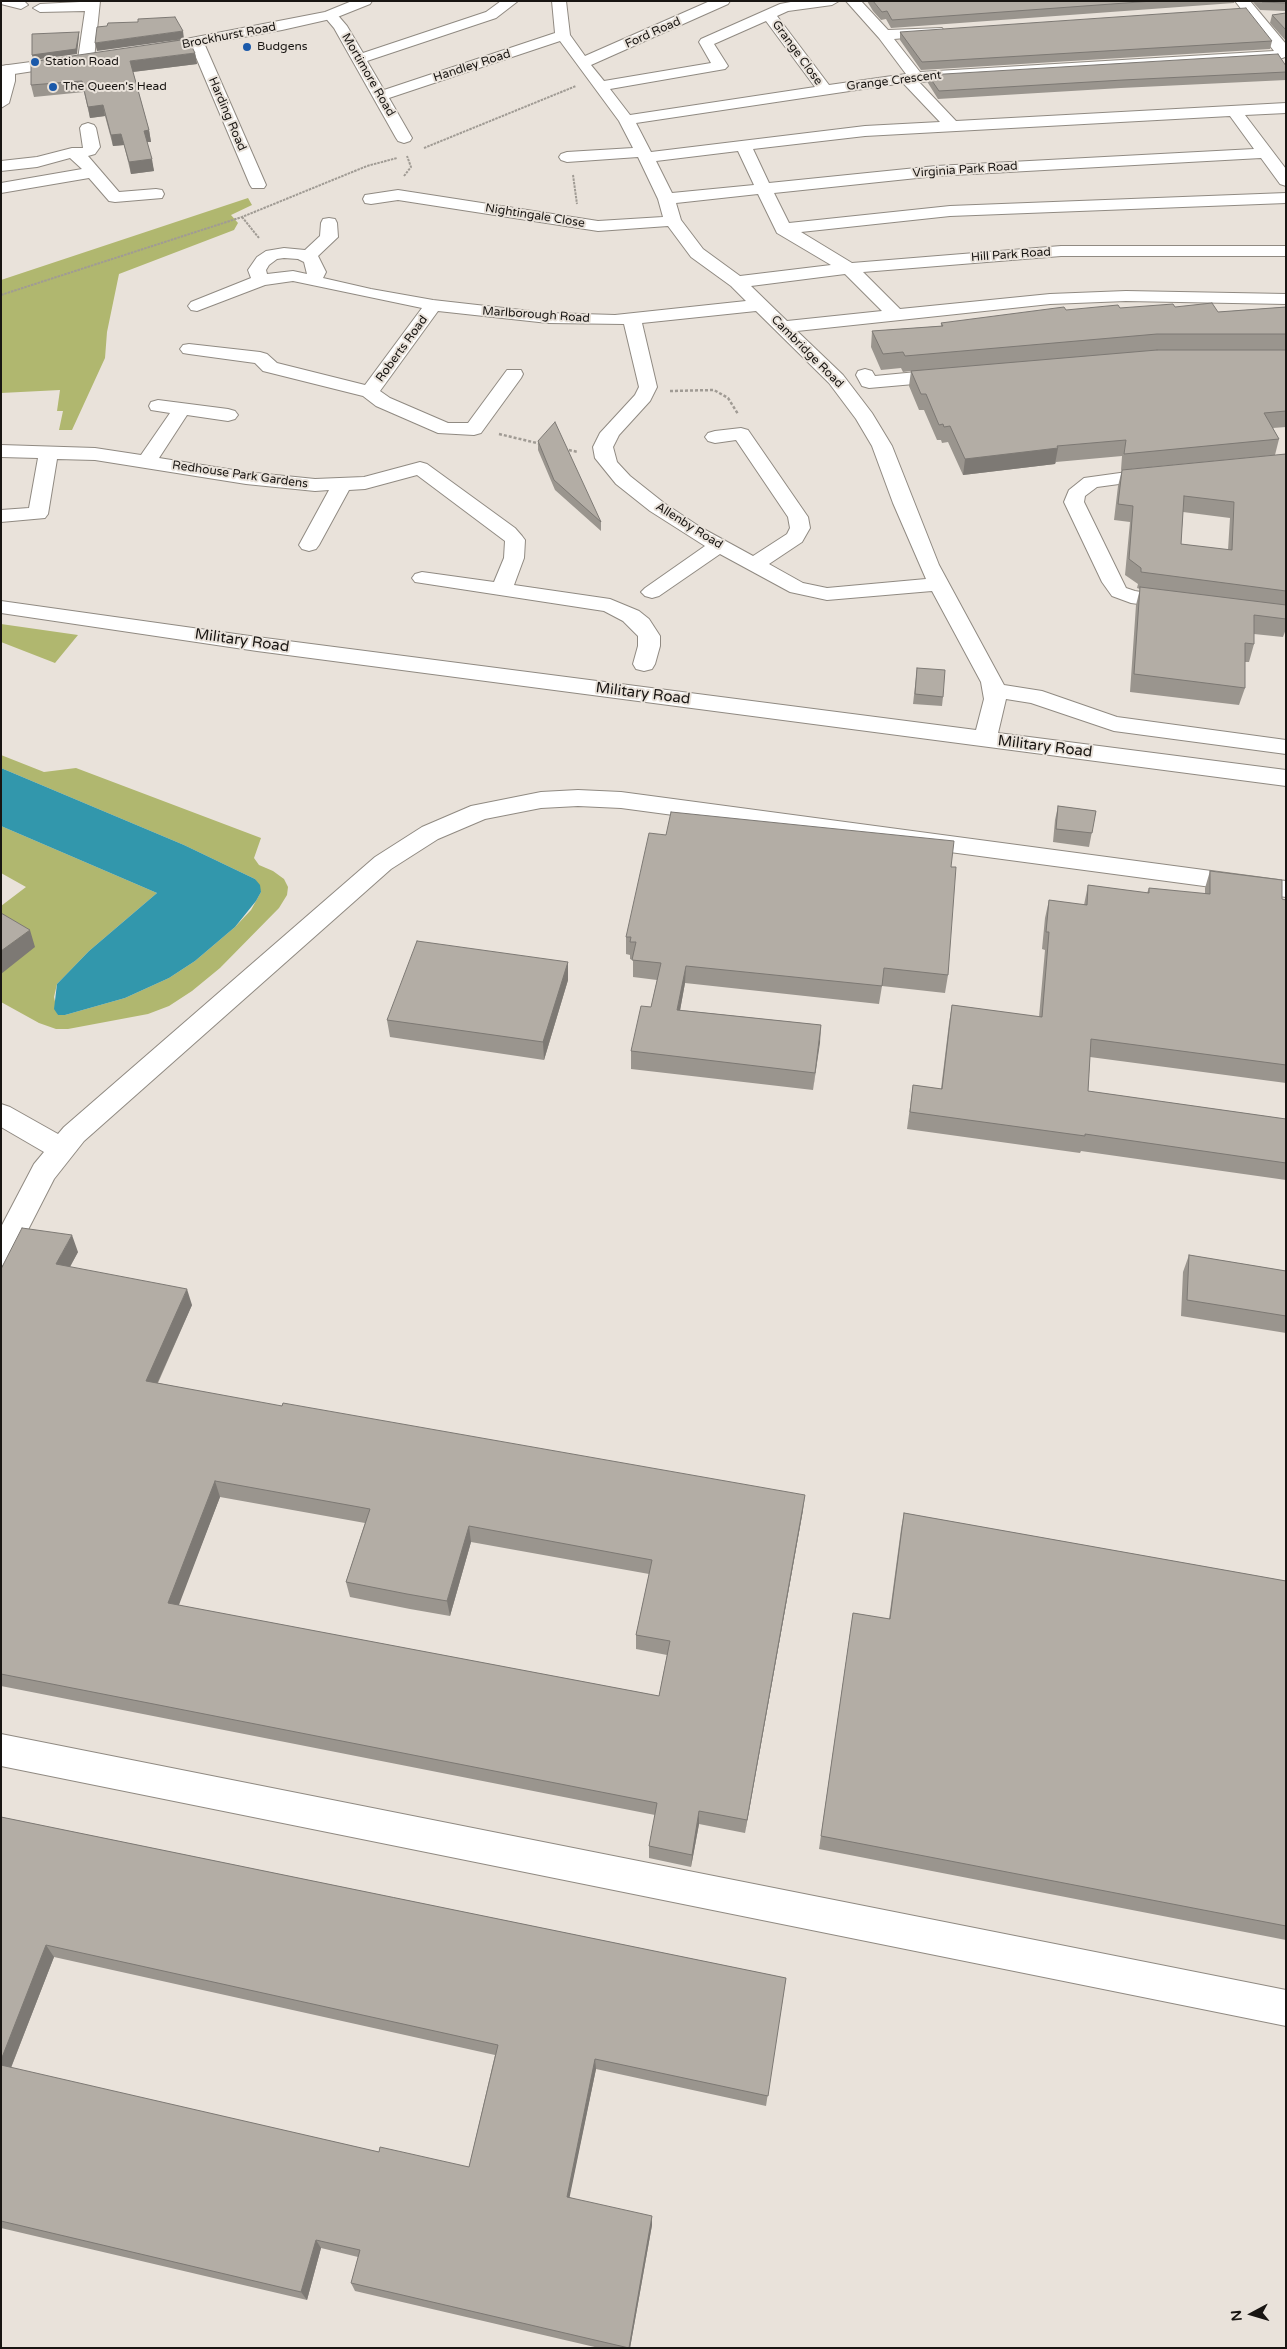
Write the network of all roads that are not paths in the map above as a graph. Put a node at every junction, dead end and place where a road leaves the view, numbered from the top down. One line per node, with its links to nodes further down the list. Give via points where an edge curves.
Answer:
1 (6, 1): 9 (street)
2 (365, 1): 13 (street, Brockhurst Road)
3 (511, 1): 24 (street, via 491,14)
4 (559, 1): 17 (street, Cambridge Road)
5 (723, 1): 25 (street, Ford Road)
6 (832, 1): 14 (street, via 785,7)
7 (853, 1): 18 (street)
8 (93, 4): 10 (street); 23 (street)
9 (21, 5)
10 (40, 8)
11 (1248, 9): 12 (street); 15 (street); 22 (street, via 1280,47)
12 (1229, 10)
13 (330, 14): 19 (street, Brockhurst Road); 24 (street, Mortimore Road)
14 (770, 15): 28 (street, via 706,42 720,66); 29 (street, Grange Close)
15 (1270, 16)
16 (954, 29): 18 (street)
17 (563, 35): 25 (street, Cambridge Road); 30 (street, Handley Road)
18 (884, 35): 27 (street)
19 (197, 43): 20 (street, Brockhurst Road); 46 (street, Harding Road)
20 (141, 51)
21 (104, 57): 23 (street)
22 (1281, 57): 27 (street, Grange Crescent, via 1132,62)
23 (86, 59): 26 (street)
24 (358, 59): 30 (street, Mortimore Road)
25 (582, 63): 28 (street, Cambridge Road)
26 (4, 71): 31 (street, via 6,89)
27 (912, 78): 29 (street, Grange Crescent); 35 (street)
28 (597, 83): 34 (street, Cambridge Road)
29 (826, 90): 34 (street, Grange Crescent)
30 (380, 96): 37 (street, Mortimore Road)
31 (1, 103)
32 (1286, 108): 33 (street)
33 (1234, 111): 35 (street); 39 (street)
34 (626, 120): 40 (street, Cambridge Road)
35 (951, 125): 38 (street)
36 (88, 128): 41 (street, via 92,147)
37 (404, 138)
38 (743, 145): 40 (street); 48 (street)
39 (1266, 153): 45 (street); 48 (street, Virginia Park Road, via 936,171)
40 (645, 154): 42 (street); 52 (street, Cambridge Road)
41 (76, 155): 43 (street, via 72,152 37,162); 44 (street)
42 (567, 157)
43 (1, 166)
44 (92, 172): 47 (street); 49 (street, via 115,197)
45 (1286, 181)
46 (258, 185)
47 (1, 188)
48 (765, 189): 52 (street, Virginia Park Road); 55 (street)
49 (156, 194)
50 (1286, 198): 55 (street, via 950,211)
51 (371, 199): 53 (street, Nightingale Close, via 397,191 598,226)
52 (666, 199): 53 (street, Cambridge Road)
53 (673, 221): 61 (street, Cambridge Road, via 697,253)
54 (329, 223): 57 (street, via 329,237)
55 (783, 229): 58 (street)
56 (1286, 251): 58 (street, Hill Park Road, via 1061,251)
57 (308, 256): 59 (street, via 316,268); 60 (street, via 294,253 272,255 257,270)
58 (849, 268): 61 (street, Hill Park Road); 66 (street)
59 (314, 279): 60 (street, Marlborough Road, via 285,276); 63 (street, Marlborough Road, via 371,294)
60 (261, 280): 65 (street, Marlborough Road)
61 (737, 282): 64 (street, Cambridge Road)
62 (1286, 299): 66 (street, via 1095,297)
63 (434, 305): 67 (street, Marlborough Road, via 548,318); 73 (street, Roberts Road)
64 (761, 305): 67 (street, Marlborough Road); 68 (street, Cambridge Road)
65 (197, 306)
66 (896, 315): 68 (street)
67 (632, 319): 87 (street, Allenby Road, via 648,387 605,440 603,452 609,466 623,480 657,507)
68 (782, 327): 72 (street, Cambridge Road)
69 (189, 349): 73 (street, via 260,358 270,367)
70 (514, 374): 73 (street, via 474,429 445,429 383,402)
71 (966, 374): 72 (street)
72 (840, 384): 90 (street, Cambridge Road, via 882,446)
73 (370, 392)
74 (158, 406): 75 (street)
75 (182, 410): 76 (street); 81 (street, Redhouse Park Gardens)
76 (228, 415)
77 (715, 437): 88 (street, via 741,434 798,517 800,528 795,538)
78 (1, 451): 79 (street, Redhouse Park Gardens)
79 (49, 451): 81 (street, Redhouse Park Gardens); 85 (street, via 37,523)
80 (439, 460): 82 (street, Redhouse Park Gardens)
81 (147, 462): 84 (street, Redhouse Park Gardens, via 295,484)
82 (420, 468): 84 (street, Redhouse Park Gardens); 91 (street, via 515,540 514,558)
83 (1180, 472): 93 (street, via 1091,482 1076,494 1074,502 1112,582 1121,594)
84 (342, 486): 86 (street)
85 (1, 516)
86 (309, 545)
87 (719, 546): 88 (street, Allenby Road); 92 (street)
88 (753, 565): 90 (street, Allenby Road, via 789,585 816,593)
89 (422, 578): 91 (street)
90 (939, 584): 96 (street, Cambridge Road, via 991,679)
91 (502, 589): 95 (street, via 610,605 631,616 648,636)
92 (652, 592)
93 (1198, 606)
94 (1, 607): 97 (street, Military Road, via 257,644)
95 (644, 664)
96 (994, 691): 97 (street, Cambridge Road); 98 (street, via 1034,696 1114,724)
97 (985, 739): 99 (street, Military Road)
98 (1286, 747)
99 (1286, 778)
100 (1286, 889): 102 (street, via 637,802 569,798 504,806 444,826 383,863)
101 (1, 1114): 102 (street)
102 (61, 1149): 103 (street, via 44,1172)
103 (1, 1255)
104 (1, 1750): 105 (street)
105 (1286, 2008)

